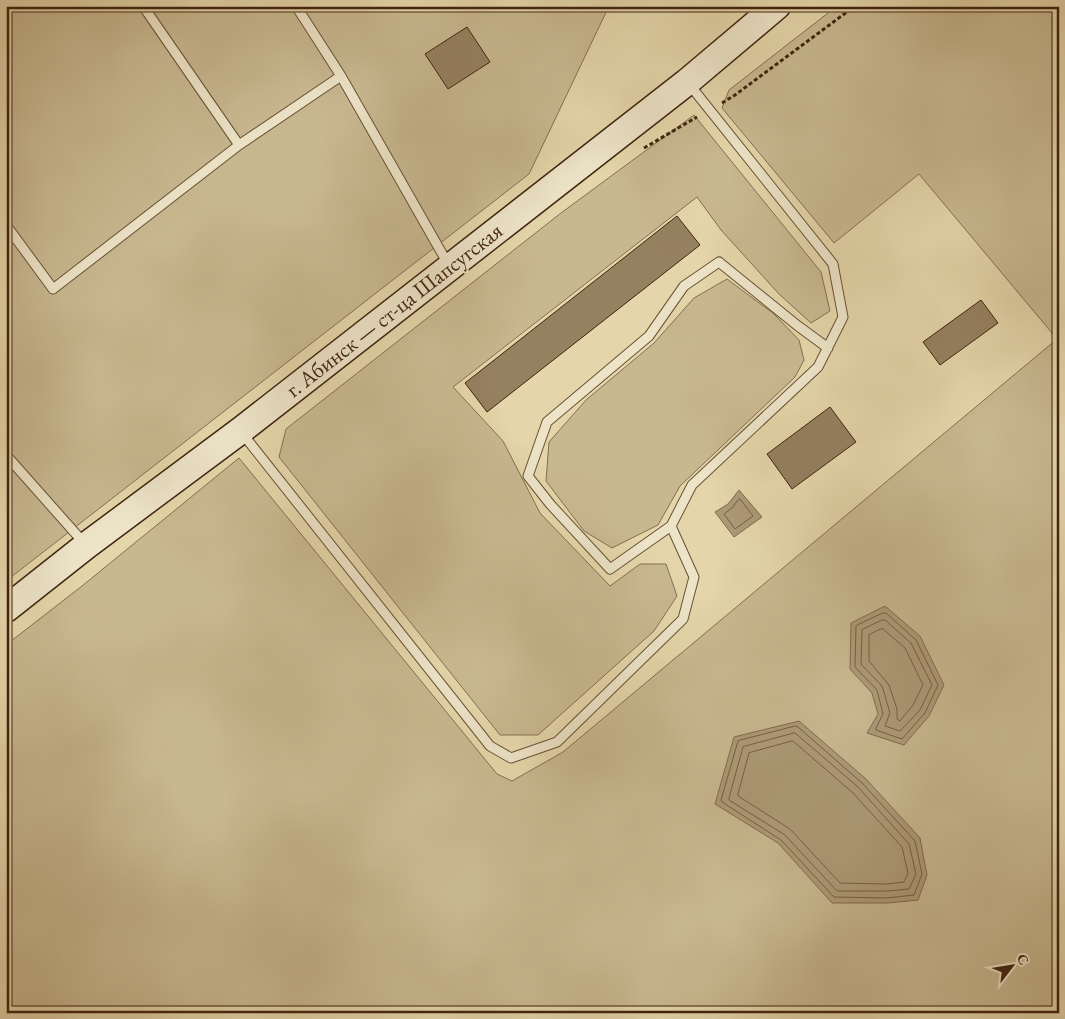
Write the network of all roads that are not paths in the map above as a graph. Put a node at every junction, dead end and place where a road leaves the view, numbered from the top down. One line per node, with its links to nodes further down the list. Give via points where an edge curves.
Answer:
1 (143, 6): 6 (lane)
2 (296, 6): 4 (lane)
3 (777, 6): 5 (main road, г. Абинск — ст-ца Шапсугская)
4 (341, 76): 6 (lane); 8 (lane)
5 (687, 82): 8 (main road, г. Абинск — ст-ца Шапсугская); 9 (lane, via 833,264 843,317)
6 (239, 145): 7 (lane, via 53,289)
7 (6, 225)
8 (450, 267): 10 (main road, г. Абинск — ст-ца Шапсугская)
9 (828, 348): 12 (lane, via 818,367 692,485); 12 (lane, via 719,262 684,286 649,336 547,422 528,476 610,569)
10 (240, 431): 12 (lane, via 490,746 511,758 557,742 683,619 694,577); 13 (main road, г. Абинск — ст-ца Шапсугская)
11 (6, 455): 13 (lane)
12 (671, 526)
13 (87, 545): 14 (main road, г. Абинск — ст-ца Шапсугская)
14 (6, 609)

